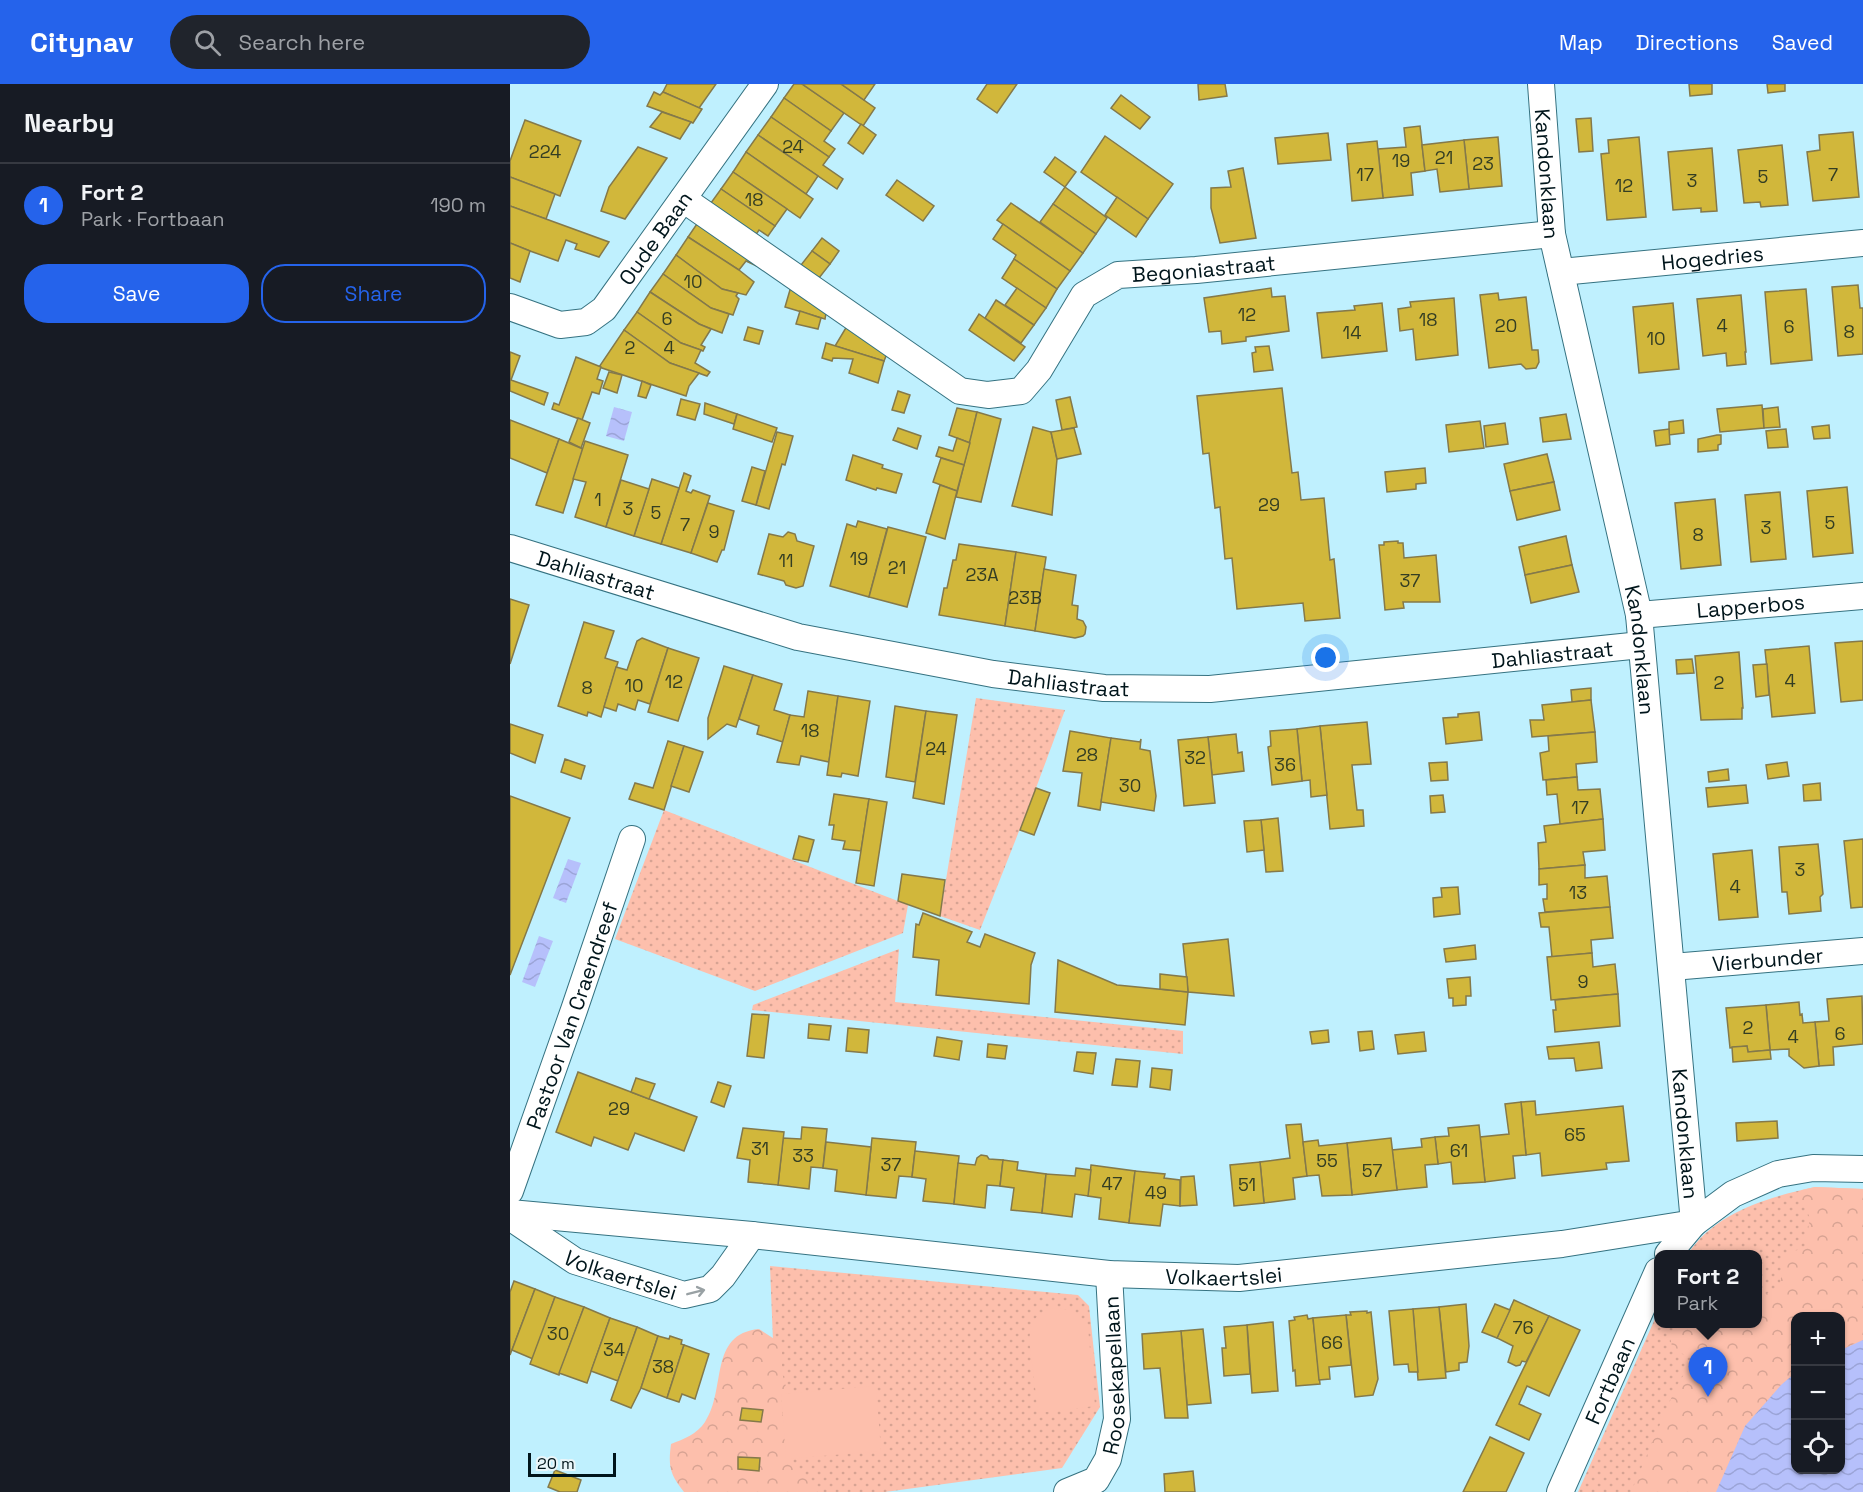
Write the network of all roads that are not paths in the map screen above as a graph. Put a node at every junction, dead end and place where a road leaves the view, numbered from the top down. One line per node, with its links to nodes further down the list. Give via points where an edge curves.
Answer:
1 (765, 84): 3 (street, Oude Baan)
2 (1540, 84): 4 (street, Kandonklaan)
3 (683, 199): 4 (street, Begoniastraat, via 960,391 988,395 1021,391 1040,370 1084,295 1118,275); 7 (street, Oude Baan, via 604,309 586,322 560,326)
4 (1552, 234): 6 (street, Kandonklaan)
5 (1863, 243): 6 (street, Hogedries)
6 (1561, 272): 10 (street, Kandonklaan)
7 (510, 307)
8 (510, 548): 11 (street, Dahliastraat, via 798,637 993,674 1104,688 1210,689)
9 (1863, 596): 10 (street, Lapperbos)
10 (1639, 615): 11 (street, Kandonklaan)
11 (1641, 645): 14 (street, Kandonklaan)
12 (632, 839): 16 (street, Pastoor Van Craendreef)
13 (1863, 951): 14 (street, Vierbunder)
14 (1672, 968): 18 (street, Kandonklaan)
15 (1863, 1169): 18 (street, via 1813,1168 1778,1174 1732,1194)
16 (510, 1191)
17 (510, 1215): 19 (street, Volkaertslei); 19 (street, Volkaertslei, one-way to 19, via 575,1261 684,1295 710,1289)
18 (1694, 1223): 20 (street); 21 (street, Volkaertslei, via 1562,1244 1239,1278)
19 (752, 1235): 21 (street, Volkaertslei)
20 (1671, 1250)
21 (1109, 1274): 23 (street, Roosekapellaan, via 1117,1419 1108,1459 1096,1480)
22 (1654, 1282): 24 (street, Fortbaan)
23 (1067, 1492)
24 (1560, 1492)

